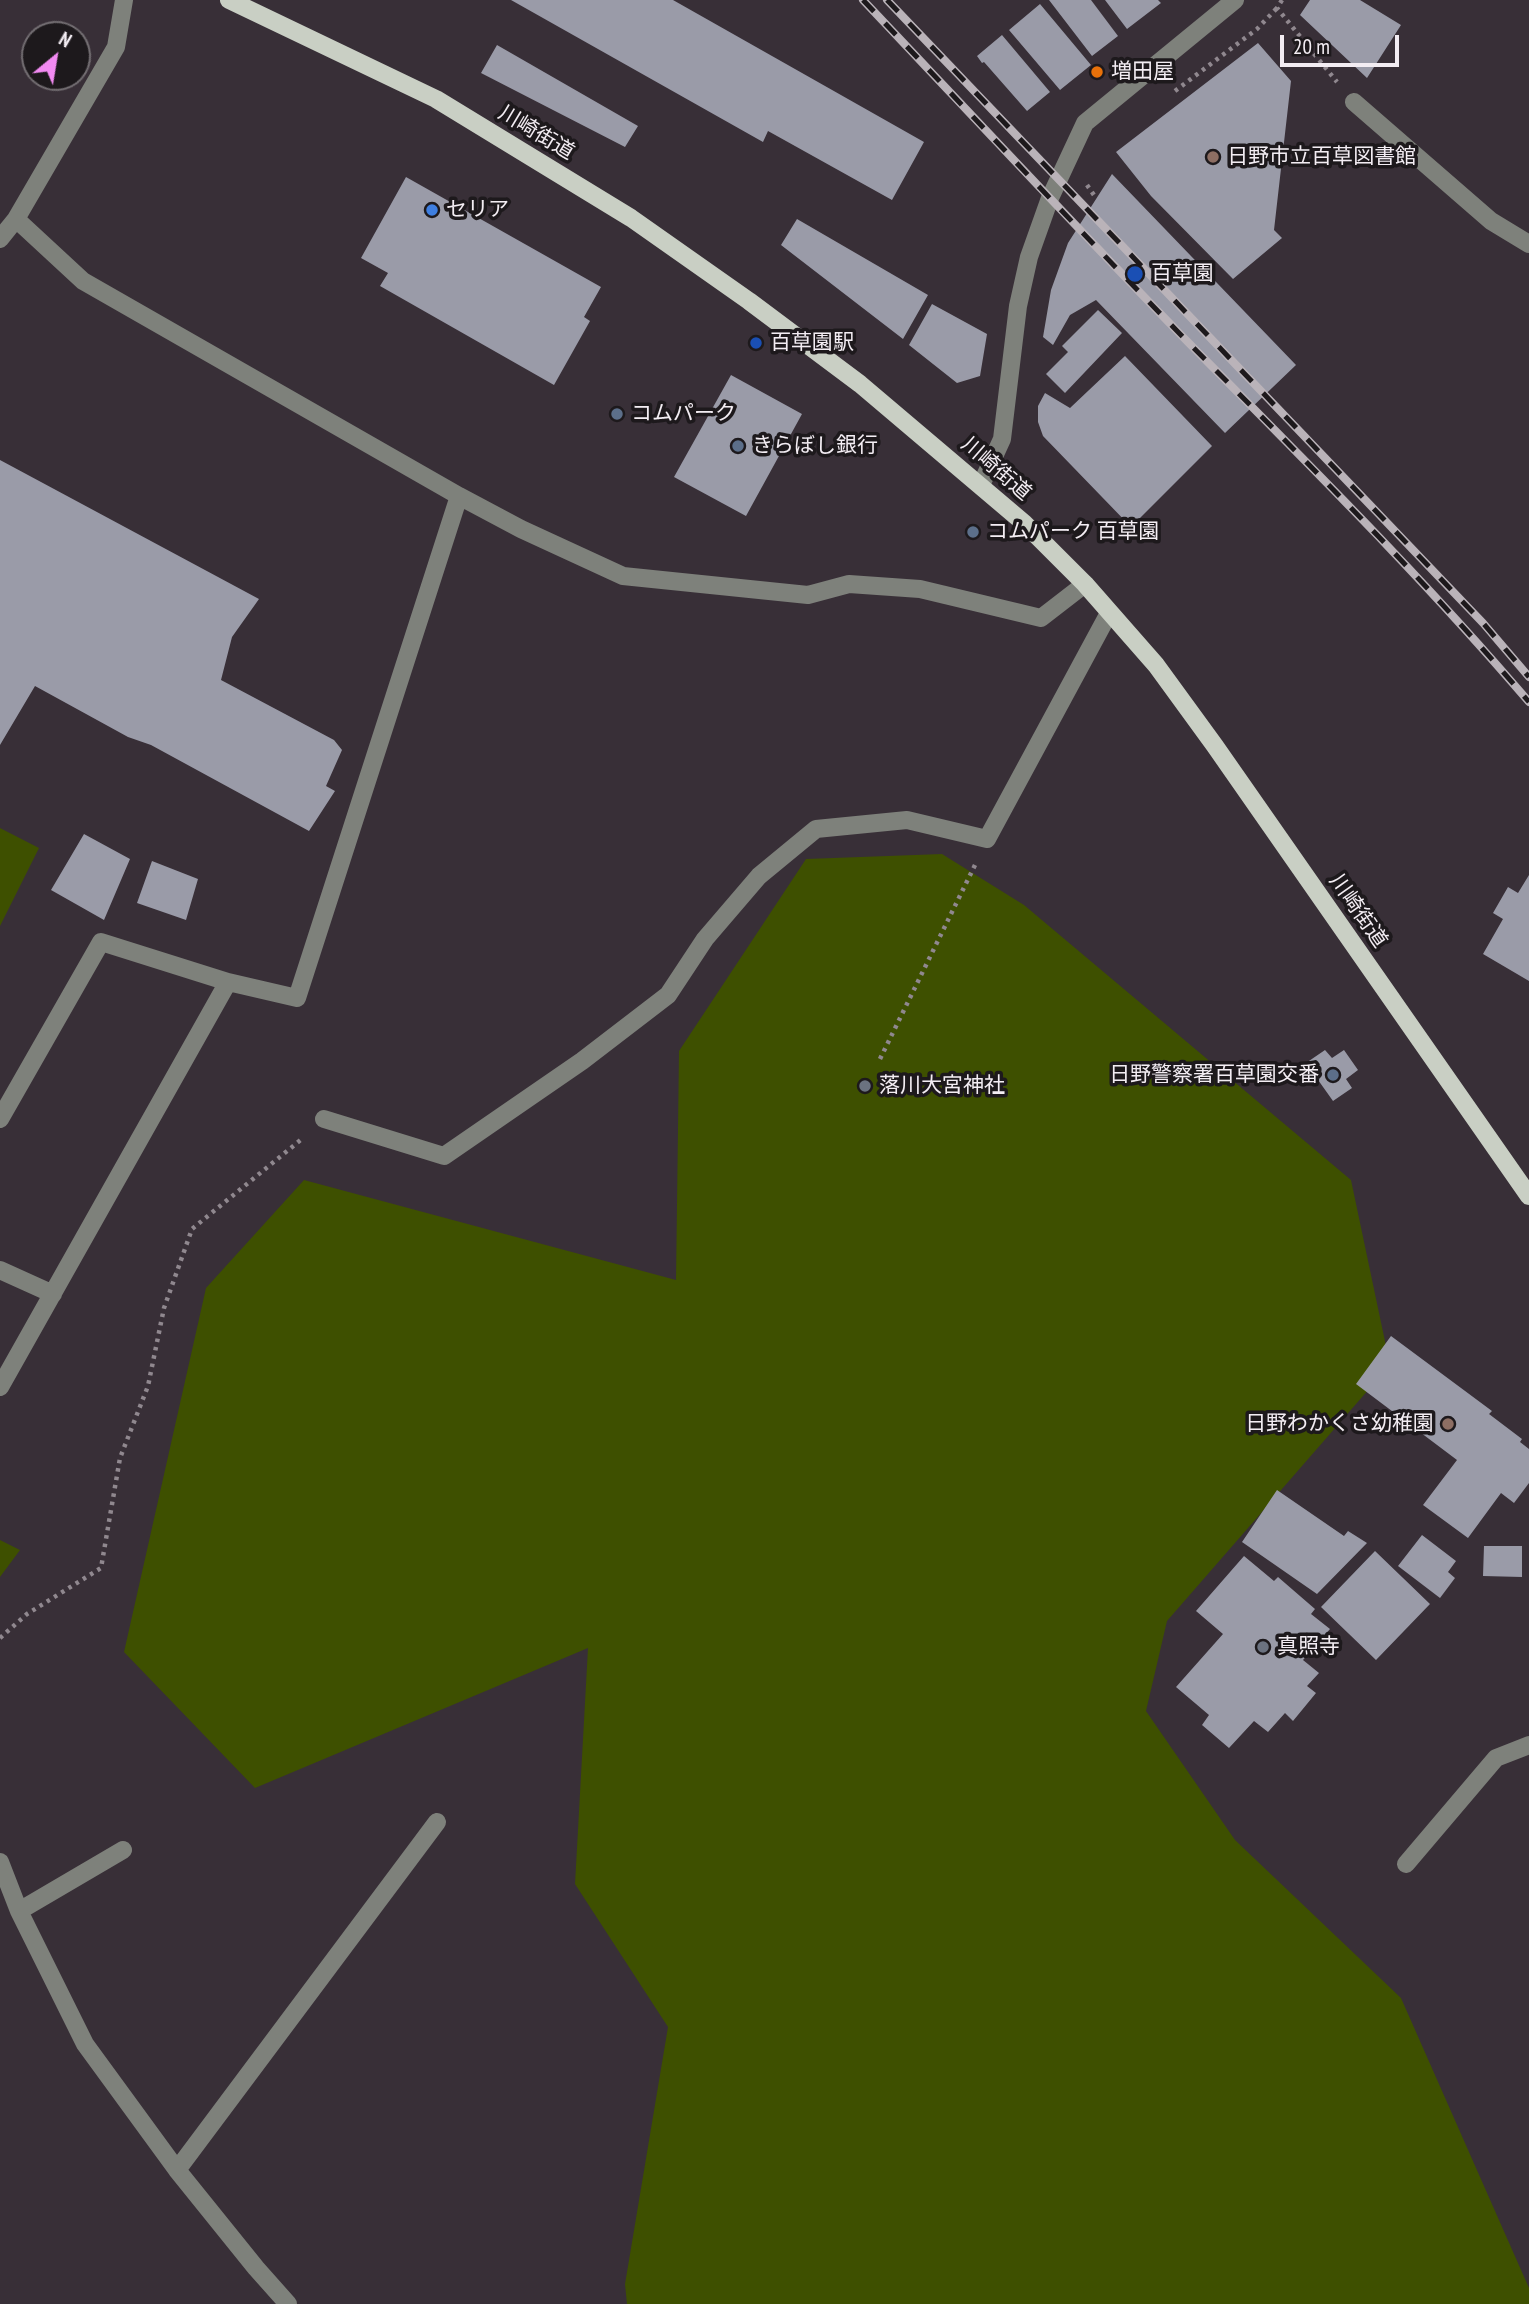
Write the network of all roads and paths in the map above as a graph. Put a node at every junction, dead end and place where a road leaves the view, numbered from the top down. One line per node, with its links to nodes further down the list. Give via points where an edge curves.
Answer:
1 (124, 0): 10 (street, via 116,47)
2 (229, 0): 13 (main road, 川崎街道, via 436,99 631,218 860,384)
3 (1236, 0): 13 (street, via 1085,123 1029,257 1018,306 1002,439)
4 (1282, 0): 5 (path)
5 (1277, 8): 6 (path, via 1257,29); 7 (path)
6 (1166, 98)
7 (1354, 102): 12 (street, via 1491,221)
8 (1082, 193): 9 (path, via 1086,184)
9 (1096, 198)
10 (16, 219): 11 (street); 14 (street, via 83,281)
11 (0, 239)
12 (1529, 244)
13 (981, 485): 15 (main road, 川崎街道)
14 (459, 496): 15 (street, via 624,576 808,595 849,584 920,589 1041,618); 18 (street, via 297,998)
15 (1085, 584): 16 (main road, 川崎街道)
16 (1109, 613): 17 (street); 22 (main road, 川崎街道, via 1156,666 1215,746)
17 (987, 839): 19 (path); 21 (street, via 907,820 816,829 759,876 705,939 668,995 444,1156)
18 (228, 982): 20 (street, via 101,942); 24 (street)
19 (880, 1059)
20 (0, 1119)
21 (324, 1119): 26 (path, via 192,1229 164,1308 148,1386 120,1458 101,1568 27,1614)
22 (1529, 1196)
23 (0, 1270): 24 (street)
24 (53, 1294): 25 (street)
25 (0, 1387)
26 (0, 1639)
27 (1529, 1745): 31 (street, via 1496,1758)
28 (437, 1822): 33 (street)
29 (123, 1850): 32 (street)
30 (0, 1863): 32 (street)
31 (1406, 1864)
32 (19, 1911): 33 (street, via 85,2044)
33 (177, 2170): 34 (street)
34 (288, 2304)

